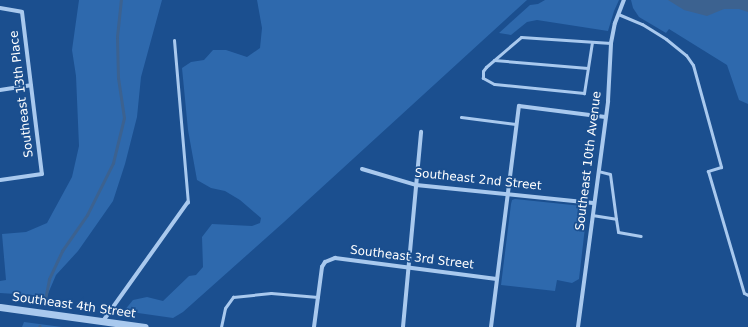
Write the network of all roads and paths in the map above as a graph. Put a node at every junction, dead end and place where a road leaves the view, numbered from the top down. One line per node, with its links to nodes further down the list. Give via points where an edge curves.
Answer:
1 (624, 0): 3 (street, Southeast 10th Avenue)
2 (0, 8): 9 (street, Southeast 13th Place, via 22,12)
3 (618, 14): 6 (street, Southeast 10th Avenue); 27 (lane, via 642,24 666,39 686,55 693,65 721,167 708,171 744,293)
4 (174, 40): 20 (lane)
5 (592, 42): 6 (lane); 7 (lane, via 524,36); 8 (lane)
6 (611, 43): 12 (street, Southeast 10th Avenue)
7 (494, 60): 8 (lane); 8 (lane, via 483,71 483,78 490,82 580,94 586,89)
8 (588, 68)
9 (31, 85): 10 (street); 17 (street, Southeast 13th Place, via 42,174)
10 (0, 90)
11 (462, 117): 13 (lane)
12 (605, 117): 13 (street, via 519,106); 16 (street, Southeast 10th Avenue)
13 (516, 124): 19 (street)
14 (421, 132): 18 (street)
15 (362, 169): 18 (street, Southeast 2nd Street)
16 (598, 171): 21 (street, Southeast 10th Avenue); 23 (lane, via 610,174)
17 (0, 180)
18 (416, 185): 19 (street, Southeast 2nd Street); 25 (street)
19 (507, 194): 21 (street, Southeast 2nd Street); 26 (street)
20 (188, 202): 30 (street)
21 (593, 203): 22 (street, Southeast 10th Avenue)
22 (592, 216): 23 (lane); 36 (street, Southeast 10th Avenue)
23 (616, 219): 24 (lane, via 618,232)
24 (641, 236)
25 (409, 268): 26 (street, Southeast 3rd Street); 28 (street, Southeast 3rd Street, via 334,258 325,262 322,267); 34 (street)
26 (497, 279): 35 (street)
27 (748, 295)
28 (318, 297): 32 (lane, via 270,293 233,297 224,308); 33 (street)
29 (0, 307): 30 (street, Southeast 4th Street)
30 (103, 321): 31 (street, Southeast 4th Street)
31 (145, 327)
32 (221, 327)
33 (314, 327)
34 (403, 327)
35 (491, 327)
36 (578, 327)

